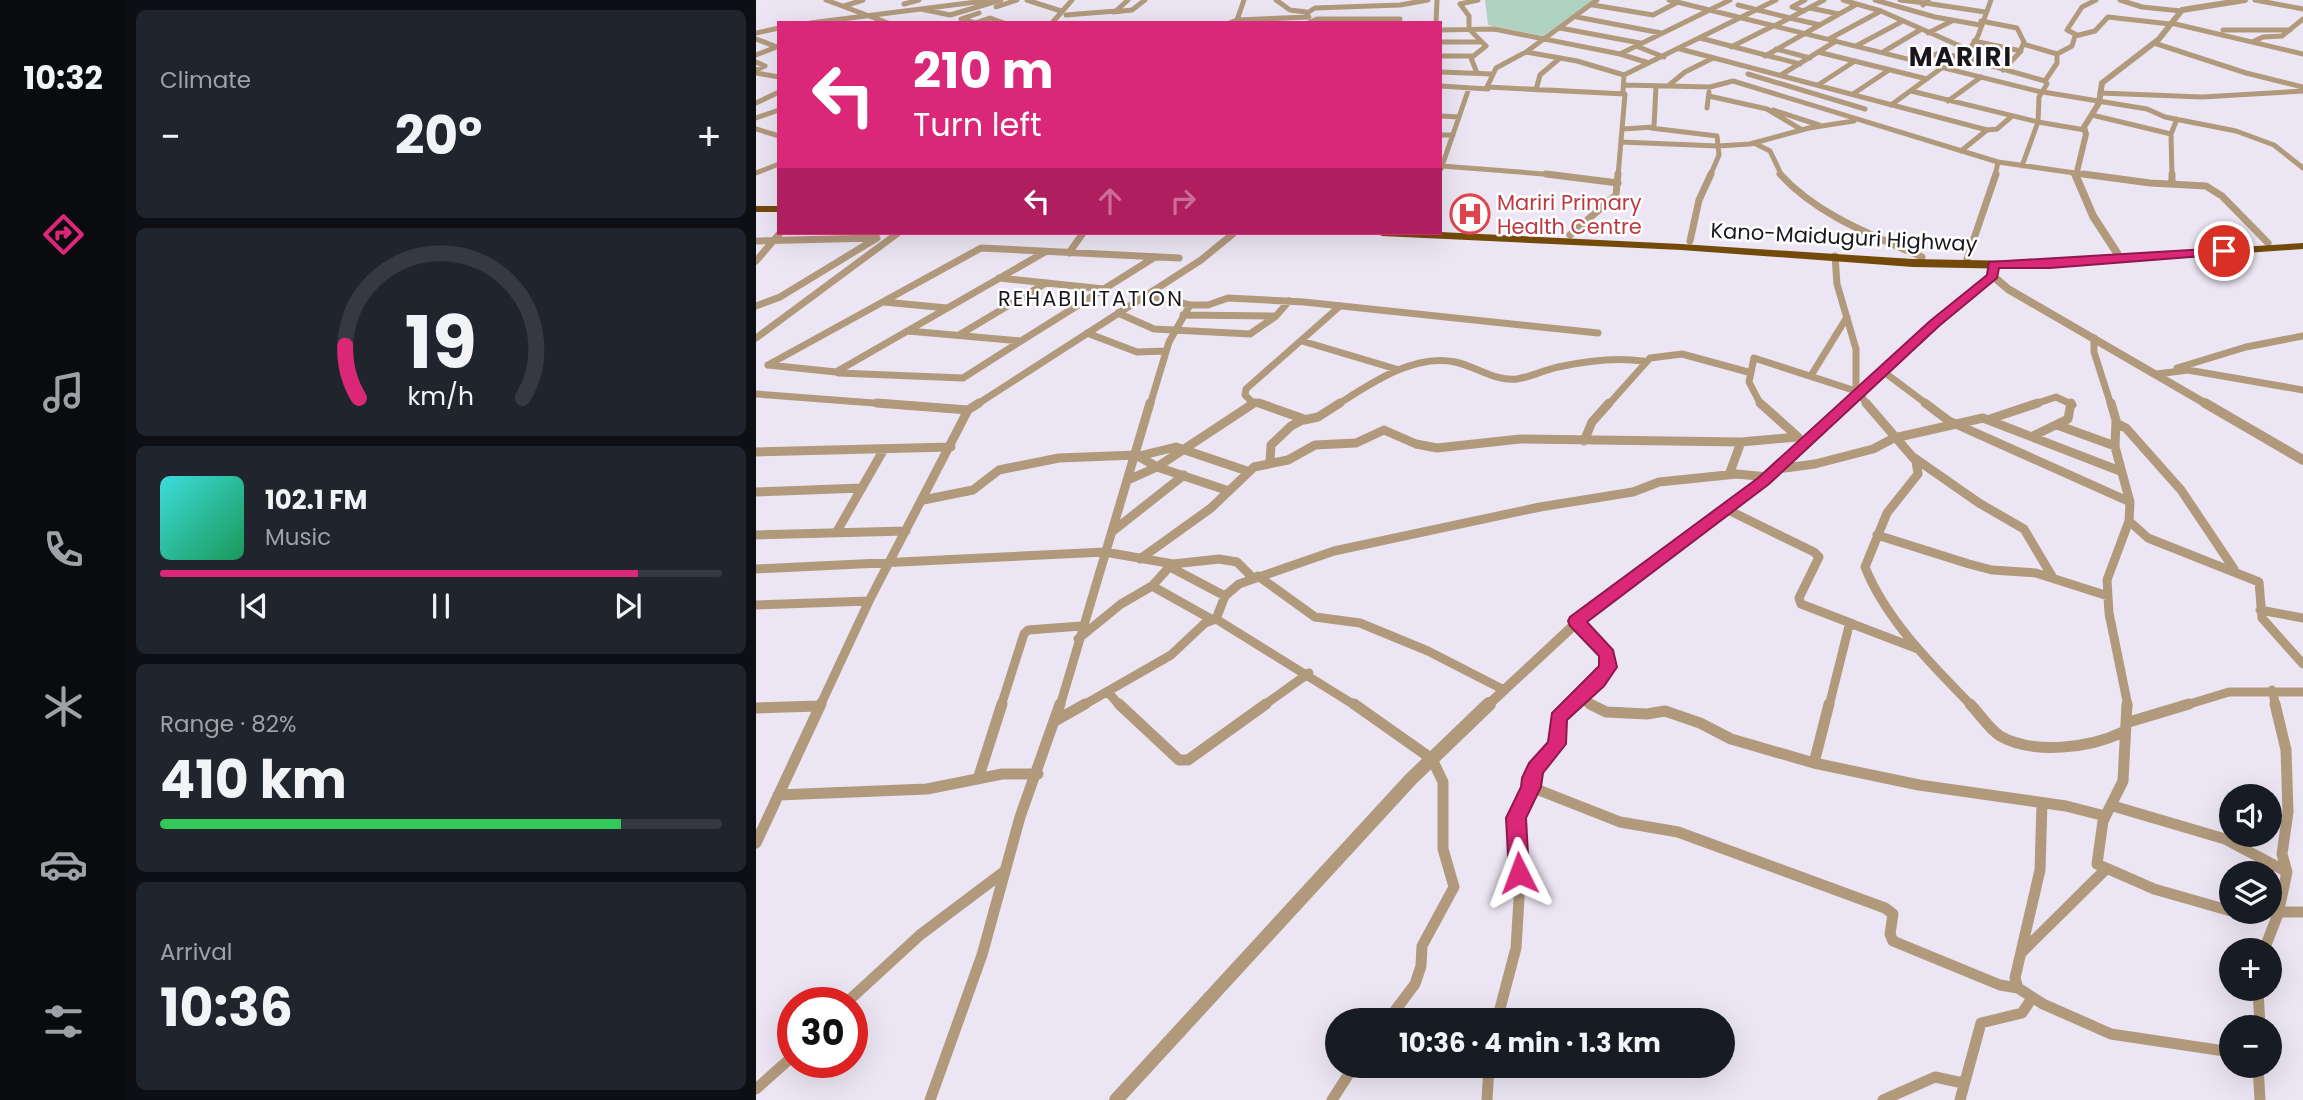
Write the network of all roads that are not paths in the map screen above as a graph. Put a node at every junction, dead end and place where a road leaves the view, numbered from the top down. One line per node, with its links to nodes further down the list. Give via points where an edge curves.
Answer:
1 (826, 0): 41 (street)
2 (863, 0): 41 (street)
3 (919, 0): 59 (street)
4 (992, 0): 34 (street)
5 (1001, 0): 61 (street)
6 (1017, 0): 67 (street)
7 (1027, 0): 58 (street)
8 (1072, 0): 58 (street)
9 (1128, 0): 54 (street)
10 (1145, 0): 54 (street, via 1132,10)
11 (1244, 0): 70 (street)
12 (1314, 0): 46 (street)
13 (1428, 0): 37 (street)
14 (1437, 0): 81 (street)
15 (1471, 0): 38 (street)
16 (1478, 0): 38 (street)
17 (1669, 0): 32 (street)
18 (1730, 0): 42 (street)
19 (1748, 0): 40 (street)
20 (1776, 0): 50 (street)
21 (1805, 0): 52 (street, via 1792,7)
22 (1824, 0): 48 (street)
23 (1846, 0): 39 (street)
24 (1875, 0): 43 (street)
25 (1902, 0): 33 (street); 43 (street)
26 (1953, 0): 44 (street)
27 (1991, 0): 57 (street)
28 (2096, 0): 100 (street, via 2082,7 2067,30)
29 (2245, 0): 53 (street)
30 (2255, 0): 49 (street)
31 (1596, 1): 32 (street, via 1653,15); 62 (street)
32 (1680, 1): 51 (street)
33 (1927, 1): 44 (street); 56 (street)
34 (954, 2): 45 (street)
35 (1277, 2): 64 (street); 78 (street)
36 (2123, 3): 53 (street)
37 (1400, 4): 47 (street); 65 (street); 80 (street)
38 (1460, 4): 92 (street, via 1469,16)
39 (1857, 4): 55 (street); 60 (street)
40 (1738, 5): 42 (street); 50 (street)
41 (844, 6): 59 (street)
42 (1720, 6): 51 (street)
43 (1895, 6): 55 (street); 56 (street)
44 (1947, 6): 57 (street); 63 (street)
45 (916, 8): 59 (street); 61 (street)
46 (1315, 8): 47 (street); 64 (street)
47 (1330, 8): 64 (street)
48 (1810, 8): 52 (street); 60 (street)
49 (2303, 9)
50 (1757, 10): 66 (street); 68 (street)
51 (1706, 11): 68 (street); 97 (street)
52 (1804, 11): 66 (street)
53 (2181, 11): 85 (street)
54 (1112, 12): 58 (street)
55 (1882, 12): 83 (street); 104 (street)
56 (1913, 12): 63 (street)
57 (1985, 12): 84 (street)
58 (1062, 13): 76 (street); 77 (street)
59 (868, 14): 71 (street); 72 (street)
60 (1839, 14): 87 (street)
61 (950, 15): 67 (street)
62 (1577, 17): 89 (street); 97 (street)
63 (1935, 17): 82 (street)
64 (1309, 18): 78 (street); 79 (street)
65 (1384, 18): 79 (street); 80 (street)
66 (1790, 18): 87 (street); 88 (street)
67 (961, 19): 73 (street)
68 (1739, 19): 88 (street); 102 (street)
69 (2303, 19): 95 (street)
70 (1237, 20): 78 (street)
71 (822, 21)
72 (884, 21)
73 (968, 21)
74 (981, 21): 75 (street)
75 (998, 21)
76 (1054, 21)
77 (1073, 21)
78 (1273, 21)
79 (1362, 21)
80 (1400, 21)
81 (1436, 21)
82 (1952, 21): 84 (street); 99 (street)
83 (1900, 22): 94 (street); 114 (street)
84 (1980, 23): 108 (street); 112 (street, via 2017,28)
85 (2171, 23): 90 (street); 100 (street, via 2117,14 2107,17 2095,31); 111 (street)
86 (756, 25): 91 (street)
87 (1820, 25): 98 (street)
88 (1773, 26): 98 (street); 117 (street)
89 (1560, 28): 101 (street); 113 (street)
90 (2196, 28): 95 (street); 110 (street)
91 (772, 29): 96 (street)
92 (1469, 29): 93 (street); 101 (street); 109 (street)
93 (1443, 30): 106 (street)
94 (1920, 30): 99 (street); 124 (street)
95 (2290, 30): 110 (street)
96 (756, 33)
97 (1661, 33): 113 (street)
98 (1804, 33): 104 (street); 119 (street)
99 (1928, 33): 120 (street)
100 (2077, 35): 127 (street, via 2072,46)
101 (1545, 38): 122 (street); 125 (street)
102 (1700, 38): 117 (street); 118 (street)
103 (756, 39): 115 (street)
104 (1829, 39): 107 (street)
105 (1442, 41): 106 (street)
106 (1451, 41): 109 (street)
107 (1836, 41): 114 (street); 123 (street)
108 (1974, 41): 120 (street); 121 (street)
109 (1482, 42): 131 (street, via 1486,47)
110 (2252, 42): 128 (street)
111 (2154, 43): 169 (street); 175 (street, via 2106,79)
112 (2023, 44): 121 (street); 127 (street)
113 (1638, 45): 125 (street); 133 (street)
114 (1856, 46): 124 (street)
115 (777, 47)
116 (777, 47): 129 (street)
117 (1731, 47): 126 (street)
118 (1680, 49): 133 (street); 134 (street)
119 (1776, 49): 132 (street); 136 (street)
120 (1969, 50): 139 (street)
121 (2021, 51): 147 (street)
122 (1526, 52): 135 (street); 152 (street)
123 (1818, 52): 136 (street); 137 (street)
124 (1883, 52): 138 (street)
125 (1619, 54): 141 (street)
126 (1757, 54): 132 (street); 142 (street)
127 (2057, 54): 160 (street, via 2057,63)
128 (2303, 54)
129 (756, 55)
130 (1442, 56): 131 (street)
131 (1472, 56): 151 (street)
132 (1765, 56): 143 (street)
133 (1664, 57): 141 (street)
134 (1714, 57): 142 (street); 165 (street)
135 (1560, 58): 154 (street); 170 (street, via 1540,75)
136 (1810, 58): 143 (street)
137 (1855, 61): 146 (street); 162 (street)
138 (1920, 61): 139 (street, via 1939,53); 144 (street)
139 (1977, 61): 147 (street); 150 (street)
140 (756, 62): 148 (street, via 765,66)
141 (1649, 63): 154 (street)
142 (1737, 64): 145 (street)
143 (1800, 64): 155 (street)
144 (1943, 67): 150 (street); 158 (street)
145 (1760, 69): 153 (street); 155 (street)
146 (1889, 70): 158 (street); 176 (street)
147 (2003, 70): 160 (street)
148 (756, 71): 156 (street)
149 (1442, 72): 151 (street)
150 (1964, 72): 157 (street)
151 (1477, 73): 152 (street)
152 (1492, 74): 168 (street)
153 (1748, 74): 159 (street); 185 (street)
154 (1624, 75): 161 (street)
155 (1782, 75): 162 (street)
156 (777, 76)
157 (1981, 77): 172 (street); 180 (street)
158 (1927, 79): 171 (street)
159 (1733, 81): 166 (street); 193 (street)
160 (2045, 81): 172 (street)
161 (1624, 85): 164 (street); 174 (street)
162 (1818, 85): 176 (street)
163 (1442, 86): 167 (street)
164 (1656, 86): 165 (street); 196 (street)
165 (1668, 86): 166 (street)
166 (1710, 87): 177 (street)
167 (1469, 88): 168 (street); 189 (street)
168 (1488, 89): 170 (street)
169 (2303, 89): 175 (street, via 2249,97 2159,99)
170 (1536, 90): 174 (street)
171 (1910, 91): 180 (street); 182 (street)
172 (2044, 92): 181 (street); 194 (street, via 2039,97)
173 (777, 93): 179 (street)
174 (1623, 93): 198 (street)
175 (2100, 93): 181 (street)
176 (1853, 94): 178 (street)
177 (1709, 96): 183 (street); 184 (street)
178 (1876, 100): 182 (street); 185 (street)
179 (757, 101)
180 (1948, 101): 190 (street)
181 (2099, 103): 187 (street); 192 (street, via 2147,109)
182 (1891, 104): 200 (street)
183 (1707, 108)
184 (1767, 109): 195 (street); 199 (street)
185 (1865, 109): 193 (street)
186 (777, 111): 191 (street)
187 (2092, 115): 201 (street); 202 (street)
188 (1442, 116): 189 (street)
189 (1459, 117): 205 (street)
190 (2011, 117): 194 (street); 200 (street, via 1997,129)
191 (756, 118)
192 (2177, 119): 202 (street); 215 (street, via 2264,141)
193 (1853, 120): 195 (street); 209 (street)
194 (2038, 122): 201 (street); 213 (street)
195 (1820, 125): 199 (street)
196 (1651, 128): 198 (street); 208 (street, via 1714,134)
197 (756, 129): 203 (street)
198 (1623, 129): 206 (street)
199 (1802, 130): 207 (street)
200 (1987, 130): 209 (street)
201 (2085, 130): 217 (street)
202 (2171, 134): 219 (street)
203 (777, 135)
204 (1442, 135): 205 (street)
205 (1452, 135): 212 (street)
206 (1621, 142): 208 (street); 218 (street)
207 (1754, 143): 208 (street); 241 (street, via 1770,151 1779,174 1831,213)
208 (1718, 146): 233 (street, via 1719,155 1699,200)
209 (1961, 151): 210 (street)
210 (1998, 162): 213 (street); 243 (street)
211 (777, 165): 216 (street)
212 (1442, 165)
213 (2022, 166): 217 (street)
214 (1442, 168): 218 (street)
215 (2303, 168)
216 (756, 173)
217 (2074, 174): 219 (street); 238 (street)
218 (1618, 183): 228 (street, via 1616,195)
219 (2172, 184): 234 (street, via 2214,191)
220 (756, 211): 221 (highway)
221 (777, 211)
222 (1442, 229): 228 (highway, Kano-Maiduguri Highway)
223 (778, 235): 232 (street)
224 (895, 235): 229 (street); 266 (street)
225 (1082, 235): 237 (street)
226 (1232, 235): 249 (street)
227 (1438, 235): 239 (highway, Kano-Maiduguri Highway)
228 (1570, 235): 233 (highway, Kano-Maiduguri Highway)
229 (877, 238): 232 (street); 253 (street, via 780,297)
230 (2303, 240): 234 (highway, Kano-Maiduguri Highway)
231 (756, 241): 232 (street)
232 (773, 241): 244 (street)
233 (1690, 241): 241 (highway, Kano-Maiduguri Highway)
234 (2268, 243): 238 (highway, Kano-Maiduguri Highway)
235 (2303, 246): 245 (highway, Kano-Maiduguri Highway)
236 (1046, 251): 237 (street); 246 (street); 251 (street, via 981,248)
237 (1069, 253): 240 (street)
238 (2117, 253): 243 (highway, Kano-Maiduguri Highway)
239 (1835, 256): 245 (highway, Kano-Maiduguri Highway); 259 (street)
240 (1155, 257): 242 (street); 248 (street)
241 (1922, 257): 243 (highway, Kano-Maiduguri Highway)
242 (1179, 258)
243 (1967, 259)
244 (756, 261)
245 (1993, 270): 267 (street, via 2008,289); 278 (street)
246 (999, 278): 247 (street); 255 (street)
247 (1046, 283): 248 (street); 264 (street)
248 (1104, 289): 269 (street)
249 (1146, 295): 252 (street); 256 (street)
250 (1289, 301): 252 (street, via 1228,298 1208,306); 254 (street); 258 (street)
251 (882, 302): 255 (street); 276 (street, via 768,365)
252 (1190, 305): 257 (street)
253 (756, 306)
254 (1340, 306): 263 (street); 270 (street)
255 (948, 308): 260 (street)
256 (1118, 313): 261 (street, via 1154,329); 262 (street)
257 (1183, 315): 258 (street); 261 (street)
258 (1276, 316): 261 (street, via 1252,334)
259 (1847, 317): 279 (street); 284 (street, via 1856,349)
260 (908, 331): 264 (street); 276 (street)
261 (1174, 332): 272 (street)
262 (1087, 333): 272 (street, via 1137,352); 287 (street)
263 (1598, 333)
264 (959, 335): 269 (street)
265 (2303, 337): 268 (street)
266 (756, 338)
267 (2094, 338): 280 (street); 290 (street, via 2094,352)
268 (2284, 339): 271 (street); 275 (street)
269 (1021, 341): 276 (street, via 960,379)
270 (1302, 341): 274 (street); 286 (street, via 1245,390)
271 (2303, 345)
272 (1166, 351): 304 (street)
273 (1643, 361): 274 (street, via 1622,358 1558,366 1517,379 1448,360); 277 (street, via 1682,354); 297 (street, via 1592,422)
274 (1397, 369): 289 (street, via 1318,417)
275 (2173, 370): 280 (street); 282 (street)
276 (836, 372)
277 (1748, 372): 279 (street, via 1758,358); 294 (street, via 1767,415)
278 (1884, 372): 284 (street); 291 (street)
279 (1812, 374): 284 (street)
280 (2157, 374): 306 (street)
281 (2303, 383): 282 (street)
282 (2289, 388): 283 (street)
283 (2303, 390)
284 (1857, 391): 295 (street); 296 (street)
285 (756, 394): 287 (street)
286 (1252, 402): 289 (street, via 1263,402); 302 (street)
287 (968, 410): 300 (street)
288 (1990, 419): 291 (street); 292 (street, via 2056,397 2074,406 2068,419); 293 (street)
289 (1304, 420): 307 (street, via 1271,445)
290 (2116, 423): 299 (street); 332 (street, via 2126,428 2181,490)
291 (1954, 424): 296 (street); 319 (street)
292 (2057, 425): 293 (street); 299 (street)
293 (2033, 436): 310 (street)
294 (1798, 437): 295 (street); 298 (street)
295 (1812, 437): 311 (street)
296 (1894, 438): 305 (street); 311 (street, via 1865,452)
297 (1584, 440): 298 (street); 307 (street, via 1507,440 1437,448 1384,430 1356,443 1315,445 1288,460)
298 (1741, 442): 313 (street)
299 (2115, 446): 310 (street)
300 (950, 447): 301 (street); 318 (street)
301 (884, 449): 303 (street); 315 (street)
302 (1183, 449): 304 (street); 308 (street); 309 (street)
303 (756, 452)
304 (1136, 456): 308 (street); 314 (street); 318 (street, via 1059,458 999,470 968,491)
305 (1912, 456): 326 (street, via 1917,474 1887,513); 334 (street, via 2024,528)
306 (2303, 460)
307 (1270, 462): 309 (street)
308 (1157, 467): 312 (street); 314 (street)
309 (1247, 471): 316 (street)
310 (2120, 471): 319 (street)
311 (1773, 473): 313 (street); 320 (street)
312 (1184, 475): 316 (street); 323 (street)
313 (1729, 475): 333 (street, via 1659,482 1633,492 1485,518 1334,551)
314 (1128, 480): 323 (street)
315 (862, 488): 317 (street); 324 (street)
316 (1229, 491): 328 (street)
317 (756, 492)
318 (923, 500): 322 (street)
319 (2130, 502): 321 (street)
320 (1726, 509): 343 (street); 344 (street, via 1814,552 1818,564 1798,598 1801,604)
321 (2129, 522): 332 (street, via 2148,538); 337 (street, via 2107,580)
322 (906, 531): 324 (street); 329 (street)
323 (1113, 531): 327 (street)
324 (836, 533): 325 (street)
325 (756, 535)
326 (1877, 535): 334 (street, via 1992,570); 347 (street, via 1865,567 1879,598)
327 (1105, 552): 328 (street); 329 (street); 345 (street)
328 (1140, 559): 330 (street)
329 (890, 564): 331 (street); 338 (street)
330 (1171, 565): 333 (street, via 1219,559 1237,562); 335 (street); 336 (street)
331 (756, 569)
332 (2235, 570): 340 (street, via 2259,582)
333 (1255, 577): 336 (street); 350 (street, via 1315,617 1368,626)
334 (2054, 579): 337 (street)
335 (1152, 586): 342 (street); 346 (street)
336 (1225, 596): 342 (street)
337 (2108, 596): 358 (street)
338 (869, 601): 339 (street); 355 (street)
339 (756, 605)
340 (2260, 610): 341 (street); 348 (street, via 2272,632)
341 (2303, 618)
342 (1214, 619): 349 (street); 352 (street, via 1171,655)
343 (1576, 621): 350 (street); 354 (street, via 1609,660 1605,672)
344 (1853, 624): 347 (street); 360 (street)
345 (1081, 626): 346 (street); 362 (street, via 1026,632)
346 (1078, 639): 357 (street)
347 (1918, 649): 358 (street, via 2002,737 2021,744 2073,745 2113,738)
348 (2303, 664)
349 (1309, 673): 352 (street, via 1188,760 1179,760 1153,738); 359 (street)
350 (1504, 690): 359 (street)
351 (2272, 690): 353 (street); 358 (street, via 2208,696); 371 (street, via 2286,750 2288,812 2282,854)
352 (1108, 692): 357 (street)
353 (2303, 692)
354 (1583, 696): 360 (street, via 1582,701 1606,712 1673,713 1731,739); 363 (street, via 1558,718 1557,744 1536,768)
355 (818, 706): 356 (street); 364 (street)
356 (756, 708)
357 (1055, 721): 361 (street)
358 (2126, 727): 366 (street, via 2125,773)
359 (1432, 759): 380 (street, via 1446,799 1443,849 1454,887 1422,946 1415,984); 390 (street)
360 (1814, 763): 365 (street, via 1946,790)
361 (1038, 774): 362 (street); 370 (street)
362 (978, 779): 364 (street, via 928,789)
363 (1531, 787): 378 (street, via 1620,822 1678,832 1885,908 1893,914 1893,941 2000,985); 381 (street, via 1516,818 1516,948)
364 (778, 795): 368 (street)
365 (2042, 803): 367 (street); 376 (street, via 2046,836)
366 (2113, 806): 367 (street); 371 (street, via 2230,839 2263,854)
367 (2105, 816): 369 (street, via 2094,852 2097,864)
368 (756, 843)
369 (2105, 870): 373 (street); 376 (street)
370 (1005, 871): 377 (street, via 920,935); 389 (street, via 982,955)
371 (2287, 872): 372 (street)
372 (2282, 895)
373 (2219, 907)
374 (2303, 912): 375 (street)
375 (2282, 914)
376 (2021, 953): 378 (street, via 2015,978)
377 (863, 987)
378 (2018, 988): 379 (street)
379 (2032, 998): 382 (street, via 2111,1034); 387 (street, via 2022,1013 1981,1023)
380 (1397, 1008)
381 (1500, 1008)
382 (2219, 1050)
383 (777, 1070): 388 (street)
384 (1346, 1078): 391 (street)
385 (1488, 1078): 392 (street)
386 (2259, 1078): 395 (street)
387 (1963, 1083): 393 (street, via 1935,1077); 394 (street)
388 (756, 1089)
389 (930, 1100)
390 (1116, 1100)
391 (1332, 1100)
392 (1487, 1100)
393 (1883, 1100)
394 (1960, 1100)
395 (2260, 1100)

